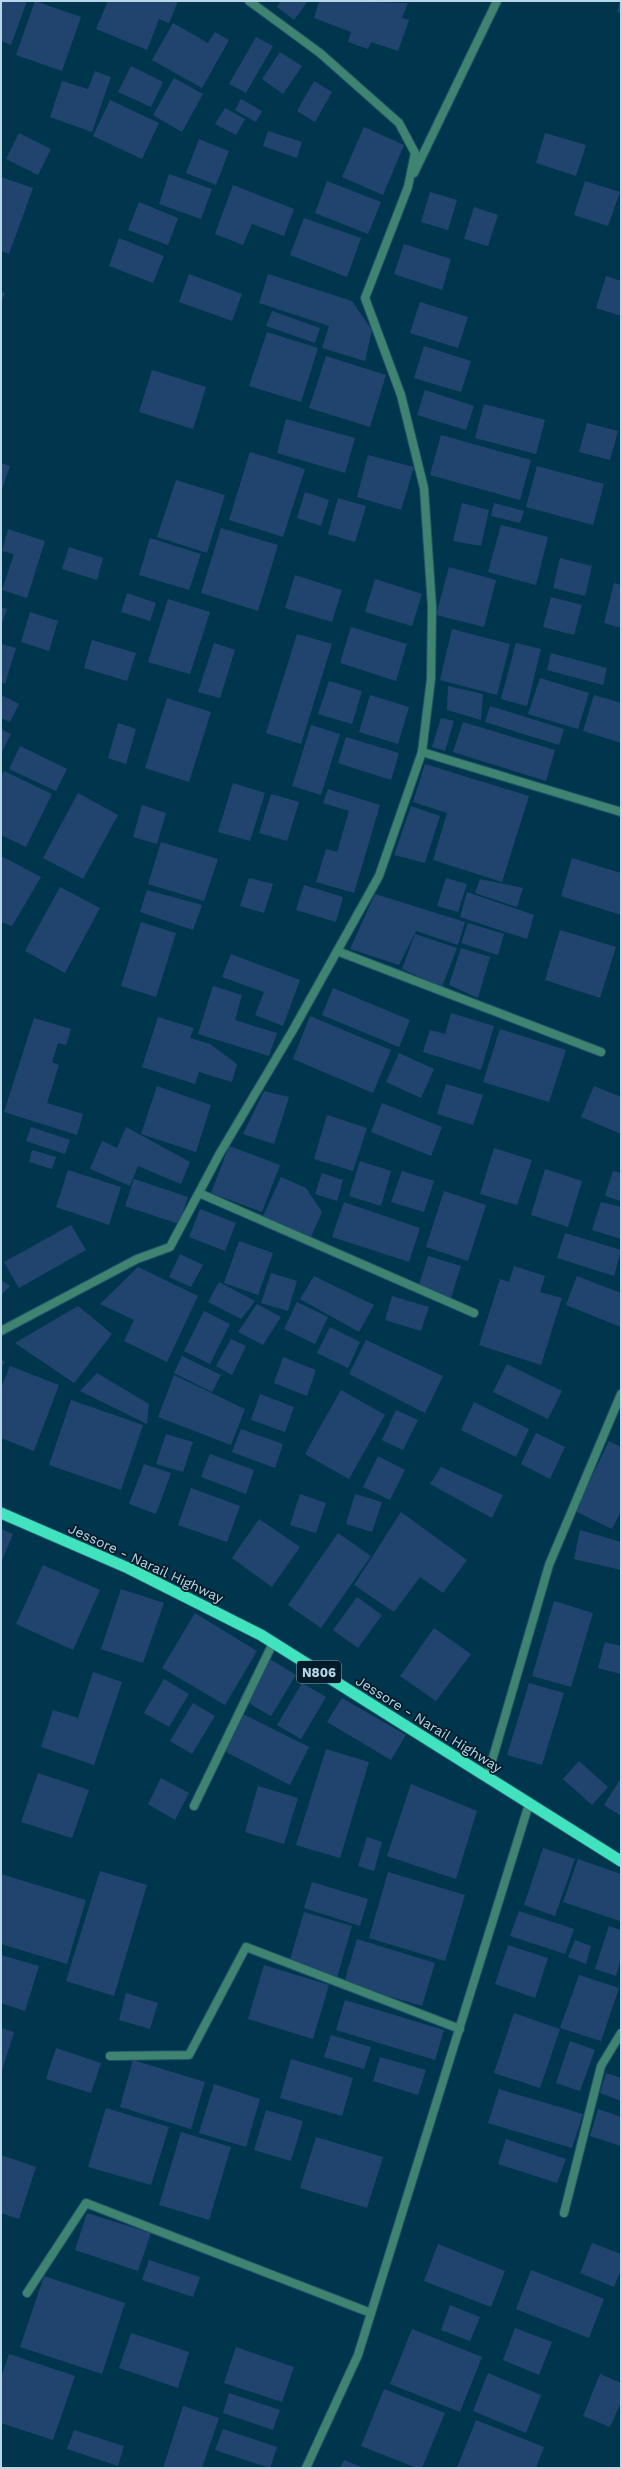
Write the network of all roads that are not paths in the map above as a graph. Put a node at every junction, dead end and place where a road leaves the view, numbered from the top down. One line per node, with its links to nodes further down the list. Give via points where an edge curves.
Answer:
1 (249, 1): 3 (street, via 320,53 400,122 415,153)
2 (497, 1): 3 (street)
3 (408, 186): 4 (street, via 364,298 401,395 424,488 432,607 431,679)
4 (422, 752): 5 (street); 6 (street, via 379,876)
5 (621, 812)
6 (338, 951): 7 (street); 8 (street)
7 (601, 1052)
8 (199, 1193): 9 (street); 10 (street, via 170,1246 137,1260)
9 (474, 1313)
10 (1, 1331)
11 (621, 1394): 14 (street, via 549,1565)
12 (1, 1513): 13 (highway, Jessore - Narail Highway / N806, via 128,1568)
13 (273, 1643): 14 (highway, Jessore - Narail Highway / N806); 16 (street)
14 (487, 1778): 15 (highway, Jessore - Narail Highway / N806)
15 (529, 1804): 17 (highway, Jessore - Narail Highway / N806); 18 (street)
16 (194, 1806)
17 (621, 1861)
18 (460, 2029): 20 (street, via 246,1947 189,2054); 23 (street)
19 (621, 2034): 21 (street, via 601,2066)
20 (110, 2056)
21 (564, 2213)
22 (27, 2293): 23 (street, via 86,2203)
23 (371, 2313): 24 (street, via 358,2354)
24 (306, 2468)

